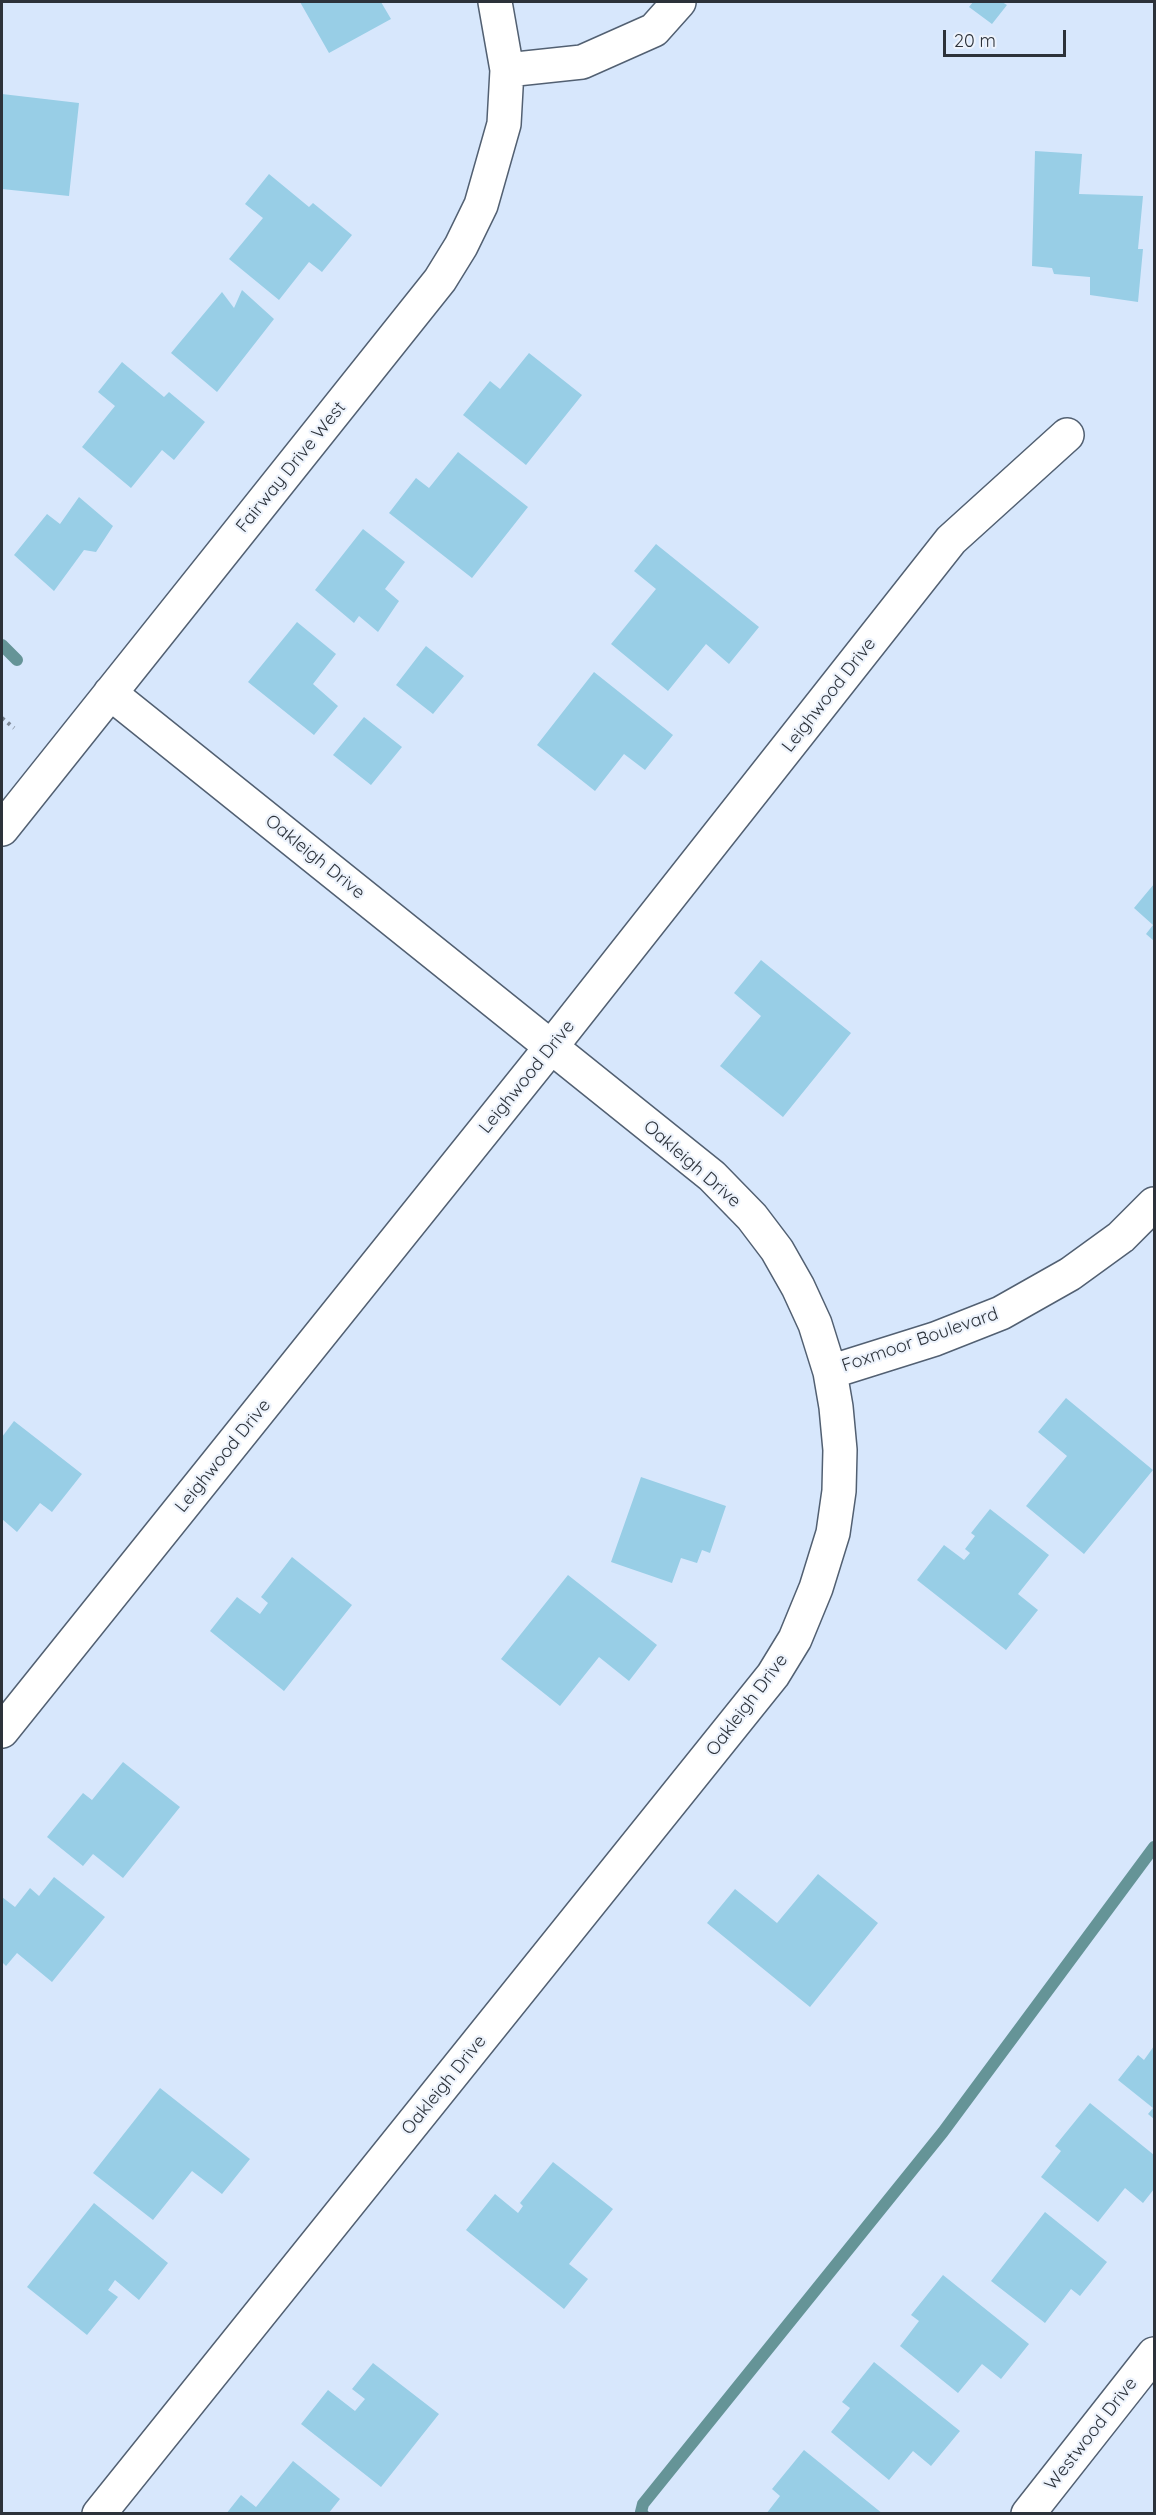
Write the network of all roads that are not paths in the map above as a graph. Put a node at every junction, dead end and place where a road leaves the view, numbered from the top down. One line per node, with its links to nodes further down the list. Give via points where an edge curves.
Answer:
1 (495, 2): 3 (street, Fairway Drive West)
2 (679, 2): 3 (street, via 654,30 582,62)
3 (507, 70): 5 (street, Fairway Drive West, via 504,124 481,205 440,280)
4 (1066, 435): 7 (street, Leighwood Drive, via 951,540)
5 (110, 693): 6 (street, Fairway Drive West); 7 (street, Oakleigh Drive)
6 (2, 829)
7 (551, 1047): 9 (street, Oakleigh Drive, via 712,1176 752,1217 798,1287); 10 (street, Leighwood Drive)
8 (1155, 1204): 9 (street, Foxmoor Boulevard, via 1121,1237 1070,1274 1001,1313 936,1339)
9 (830, 1372): 12 (street, Oakleigh Drive, via 840,1449 833,1533 795,1640 773,1675)
10 (2, 1731)
11 (1155, 2354): 13 (street, Westwood Drive)
12 (99, 2514)
13 (1028, 2514)

